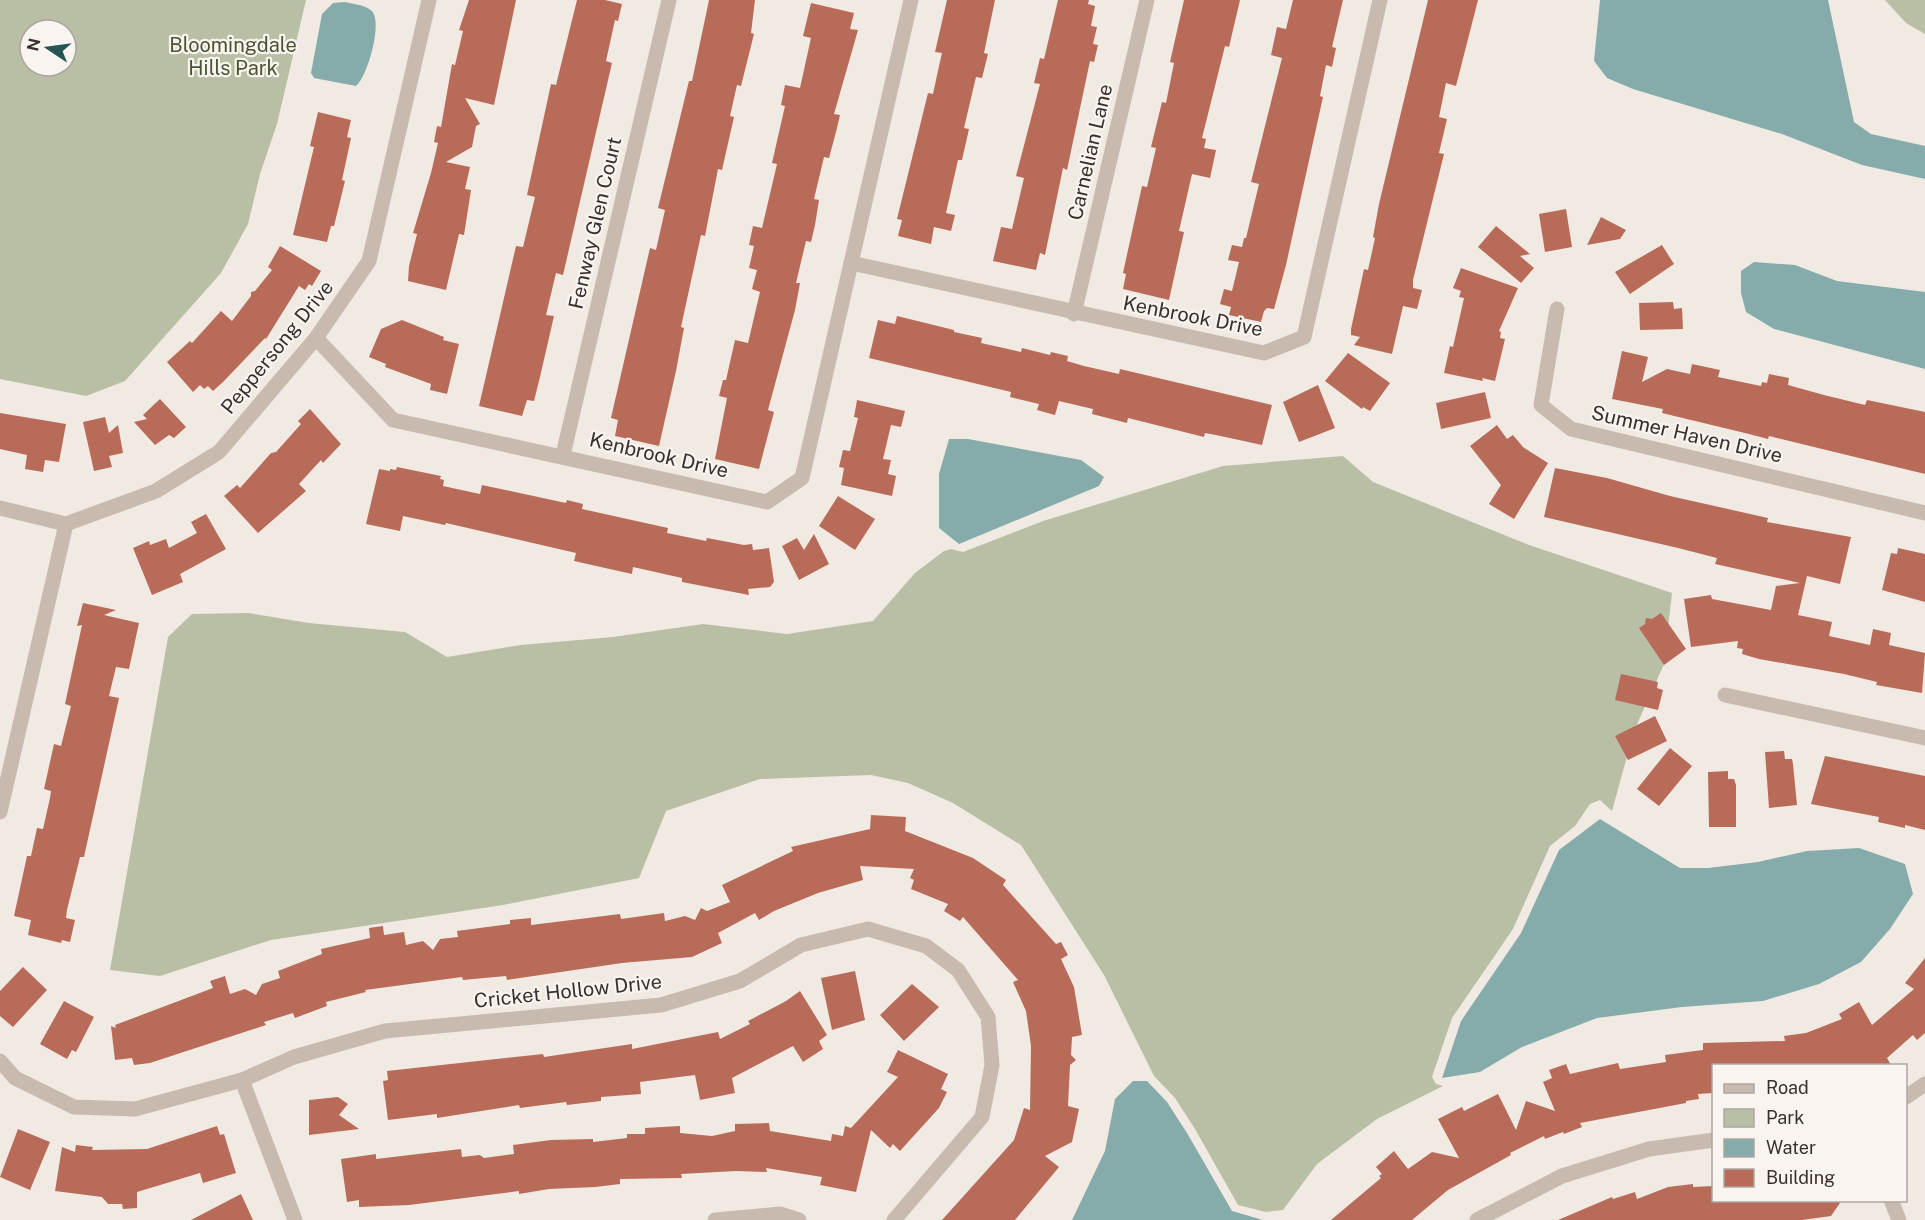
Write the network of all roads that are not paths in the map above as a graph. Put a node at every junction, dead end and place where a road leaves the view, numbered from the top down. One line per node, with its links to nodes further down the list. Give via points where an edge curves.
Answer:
1 (429, 0): 9 (street, Peppersong Drive, via 369,261)
2 (669, 0): 10 (street, Fenway Glen Court)
3 (911, 0): 6 (street, Kenbrook Drive)
4 (1147, 0): 8 (street, Carnelian Lane)
5 (1380, 0): 8 (street, Kenbrook Drive, via 1304,337 1264,353)
6 (851, 263): 8 (street, Kenbrook Drive); 10 (street, Kenbrook Drive, via 802,478 767,502)
7 (1557, 309): 12 (street, Summer Haven Drive, via 1540,405 1571,429)
8 (1074, 314)
9 (316, 338): 10 (street, Kenbrook Drive, via 393,420); 13 (street, Peppersong Drive, via 219,452 156,491)
10 (563, 455)
11 (0, 508): 13 (street)
12 (1925, 513)
13 (66, 524): 16 (street)
14 (1725, 695): 15 (street)
15 (1925, 738)
16 (6, 753): 17 (street)
17 (0, 812)
18 (0, 1061): 19 (street, Cricket Hollow Drive, via 15,1078 74,1107 135,1109)
19 (242, 1080): 24 (street); 27 (street, Cricket Hollow Drive, via 294,1057 385,1031 661,1005 740,981 801,945 868,929 926,946 958,969 988,1017 992,1065 982,1118)
20 (1925, 1084): 21 (street)
21 (1907, 1096)
22 (1712, 1140): 28 (street, via 1649,1149 1562,1176)
23 (1892, 1202): 29 (street)
24 (295, 1220)
25 (715, 1220): 26 (street, via 780,1214)
26 (799, 1220)
27 (894, 1220)
28 (1477, 1220)
29 (1899, 1220)

